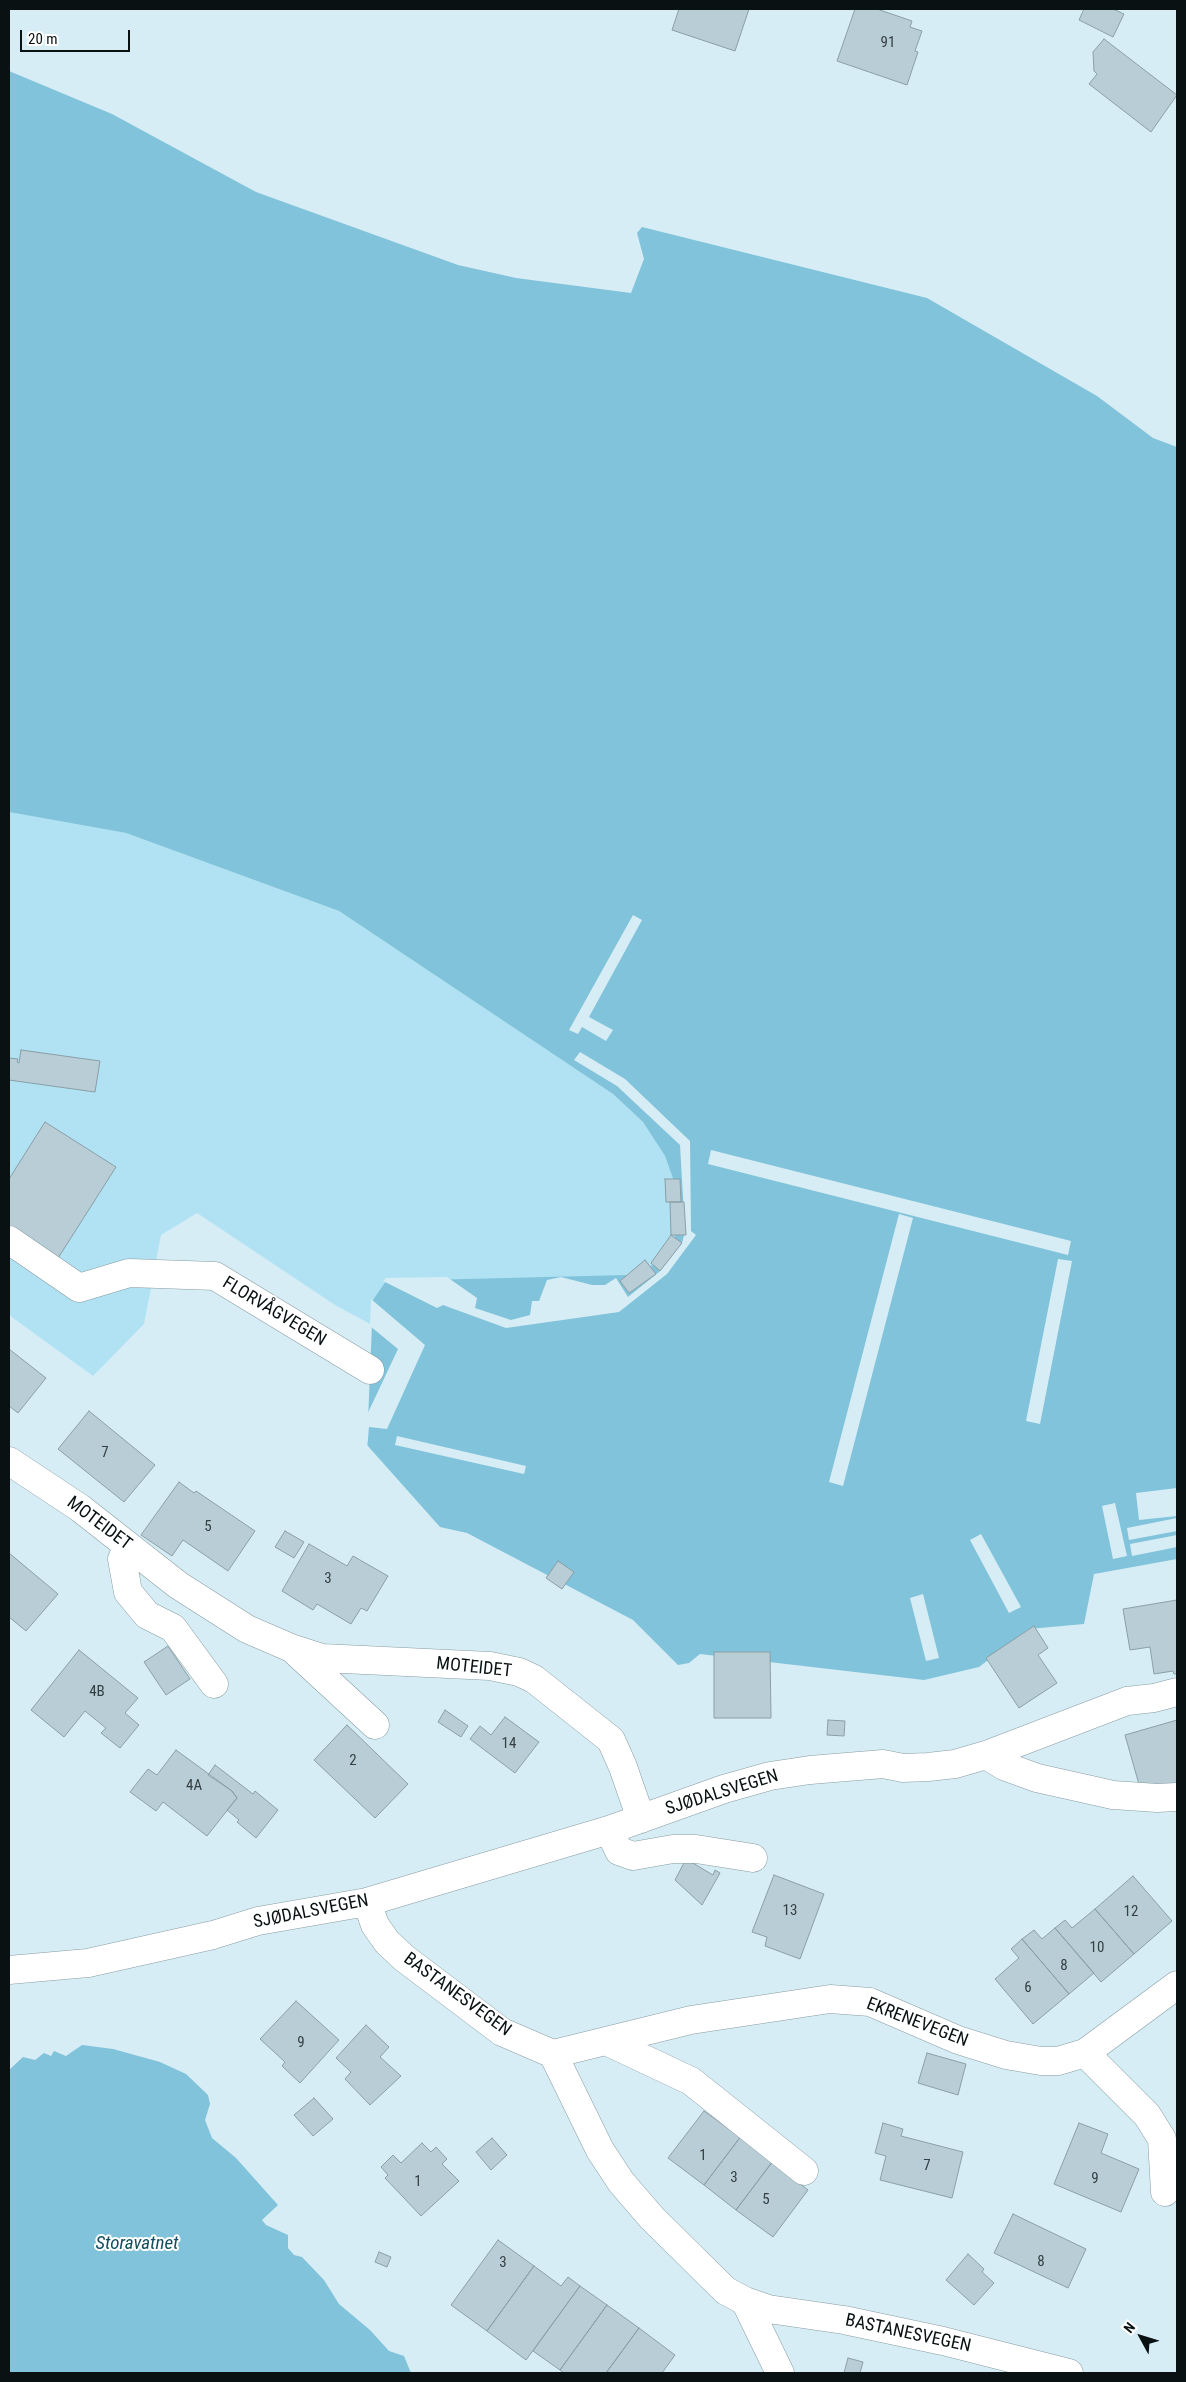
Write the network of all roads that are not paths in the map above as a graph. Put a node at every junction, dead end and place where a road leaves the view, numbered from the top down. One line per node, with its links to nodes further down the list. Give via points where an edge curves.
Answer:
1 (9, 1240): 2 (street, FLORVÅGVEGEN, via 79,1288 129,1274 215,1276)
2 (370, 1370)
3 (9, 1461): 4 (street, MOTEIDET, via 80,1508)
4 (128, 1546): 5 (street, MOTEIDET, via 178,1585 247,1629); 6 (street, via 122,1560 128,1592 147,1615 173,1628)
5 (291, 1648): 8 (street, MOTEIDET); 11 (street, MOTEIDET, via 322,1658 490,1666 534,1678 611,1740)
6 (214, 1684)
7 (1177, 1692): 9 (street, SJØDALSVEGEN, via 1127,1701)
8 (375, 1725)
9 (986, 1755): 10 (street, via 1004,1766 1037,1778 1113,1795); 11 (street, SJØDALSVEGEN, via 955,1764 928,1767 903,1768 883,1764 770,1776)
10 (1177, 1797)
11 (641, 1819): 12 (street, SJØDALSVEGEN)
12 (609, 1830): 13 (street, via 619,1851 633,1856 673,1849 696,1849); 14 (street, SJØDALSVEGEN)
13 (753, 1858)
14 (367, 1902): 15 (street, SJØDALSVEGEN, via 258,1920 213,1935 88,1963); 19 (street, BASTANESVEGEN, via 375,1925 404,1958 502,2032)
15 (9, 1970)
16 (1177, 1985): 18 (street, EKRENEVEGEN)
17 (606, 2040): 18 (street, EKRENEVEGEN, via 691,2020 830,1999 870,2002 958,2040 1006,2055 1041,2061); 19 (street, EKRENEVEGEN); 20 (street, via 691,2081)
18 (1085, 2053): 21 (street, via 1147,2115 1162,2139)
19 (553, 2054): 22 (street, BASTANESVEGEN, via 600,2150 621,2182 652,2218 726,2291)
20 (804, 2171)
21 (1165, 2192)
22 (745, 2301): 23 (street); 24 (street, BASTANESVEGEN, via 768,2309 844,2320 934,2339)
23 (780, 2373)
24 (1069, 2373)

